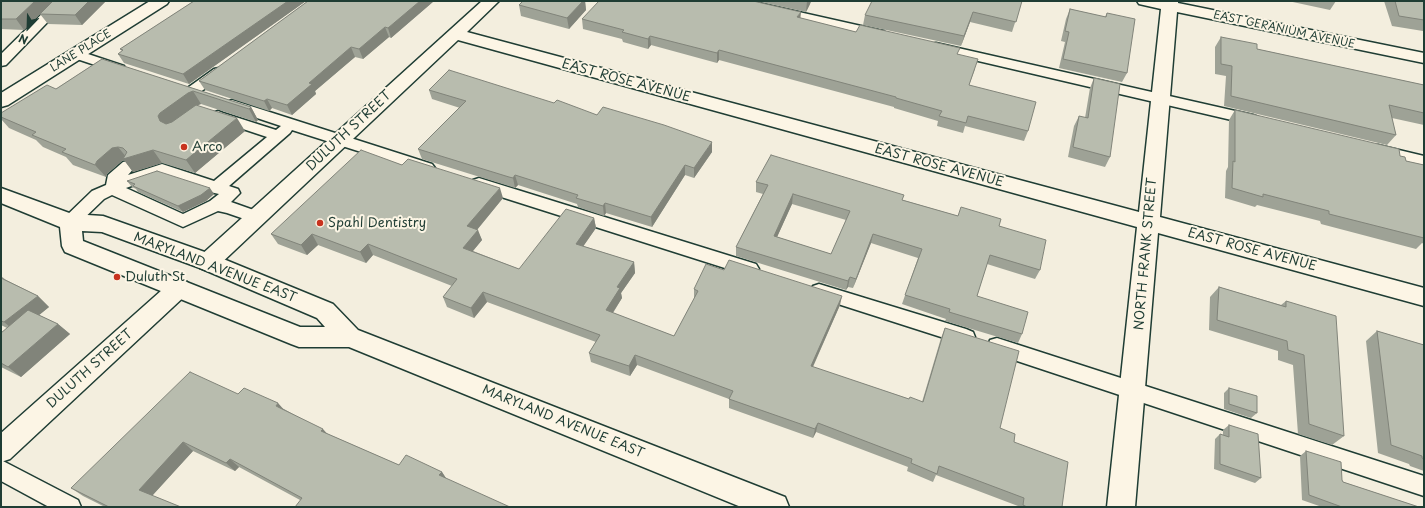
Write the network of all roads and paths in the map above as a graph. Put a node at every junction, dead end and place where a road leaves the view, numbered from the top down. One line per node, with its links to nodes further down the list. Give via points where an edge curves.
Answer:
1 (62, 1): 12 (lane)
2 (161, 1): 10 (street, LANE PLACE)
3 (491, 1): 7 (street, DULUTH STREET)
4 (733, 1): 8 (lane)
5 (1145, 1): 6 (street, EAST GERANIUM AVENUE)
6 (1170, 4): 11 (street, EAST GERANIUM AVENUE); 15 (street, NORTH FRANK STREET)
7 (454, 34): 21 (street, DULUTH STREET); 33 (street, EAST ROSE AVENUE)
8 (894, 38)
9 (925, 45): 15 (lane)
10 (76, 54): 14 (lane); 16 (street, LANE PLACE)
11 (1424, 58)
12 (1, 62)
13 (229, 65): 19 (lane, via 184,90)
14 (133, 73)
15 (1160, 98): 18 (lane); 33 (street, NORTH FRANK STREET)
16 (1, 101)
17 (202, 110): 20 (lane)
18 (1263, 122)
19 (291, 124): 20 (lane); 21 (lane)
20 (278, 136): 27 (lane)
21 (339, 140): 25 (lane); 31 (street, DULUTH STREET)
22 (1363, 146): 23 (lane)
23 (1424, 161)
24 (128, 166): 28 (lane, via 114,179)
25 (442, 172)
26 (464, 179): 35 (lane)
27 (216, 188): 28 (lane, via 162,169); 30 (lane, via 232,193)
28 (112, 189): 30 (lane, via 183,221); 32 (lane, via 98,195)
29 (1, 195): 32 (street, MARYLAND AVENUE EAST)
30 (216, 205): 31 (lane)
31 (256, 217): 34 (street, DULUTH STREET)
32 (70, 222): 34 (street, MARYLAND AVENUE EAST, via 102,224); 37 (street, MARYLAND AVENUE EAST, via 73,246)
33 (1149, 223): 38 (street, EAST ROSE AVENUE); 40 (street, NORTH FRANK STREET)
34 (208, 262): 39 (street, MARYLAND AVENUE EAST, via 325,311)
35 (767, 274)
36 (804, 286): 40 (lane)
37 (179, 288): 39 (street, MARYLAND AVENUE EAST, via 299,337); 41 (street, DULUTH STREET)
38 (1424, 297)
39 (350, 336): 45 (street, MARYLAND AVENUE EAST)
40 (1133, 390): 43 (lane); 46 (street, NORTH FRANK STREET)
41 (1, 450)
42 (1, 470): 44 (lane)
43 (1424, 486)
44 (70, 507)
45 (775, 507)
46 (1122, 507)

